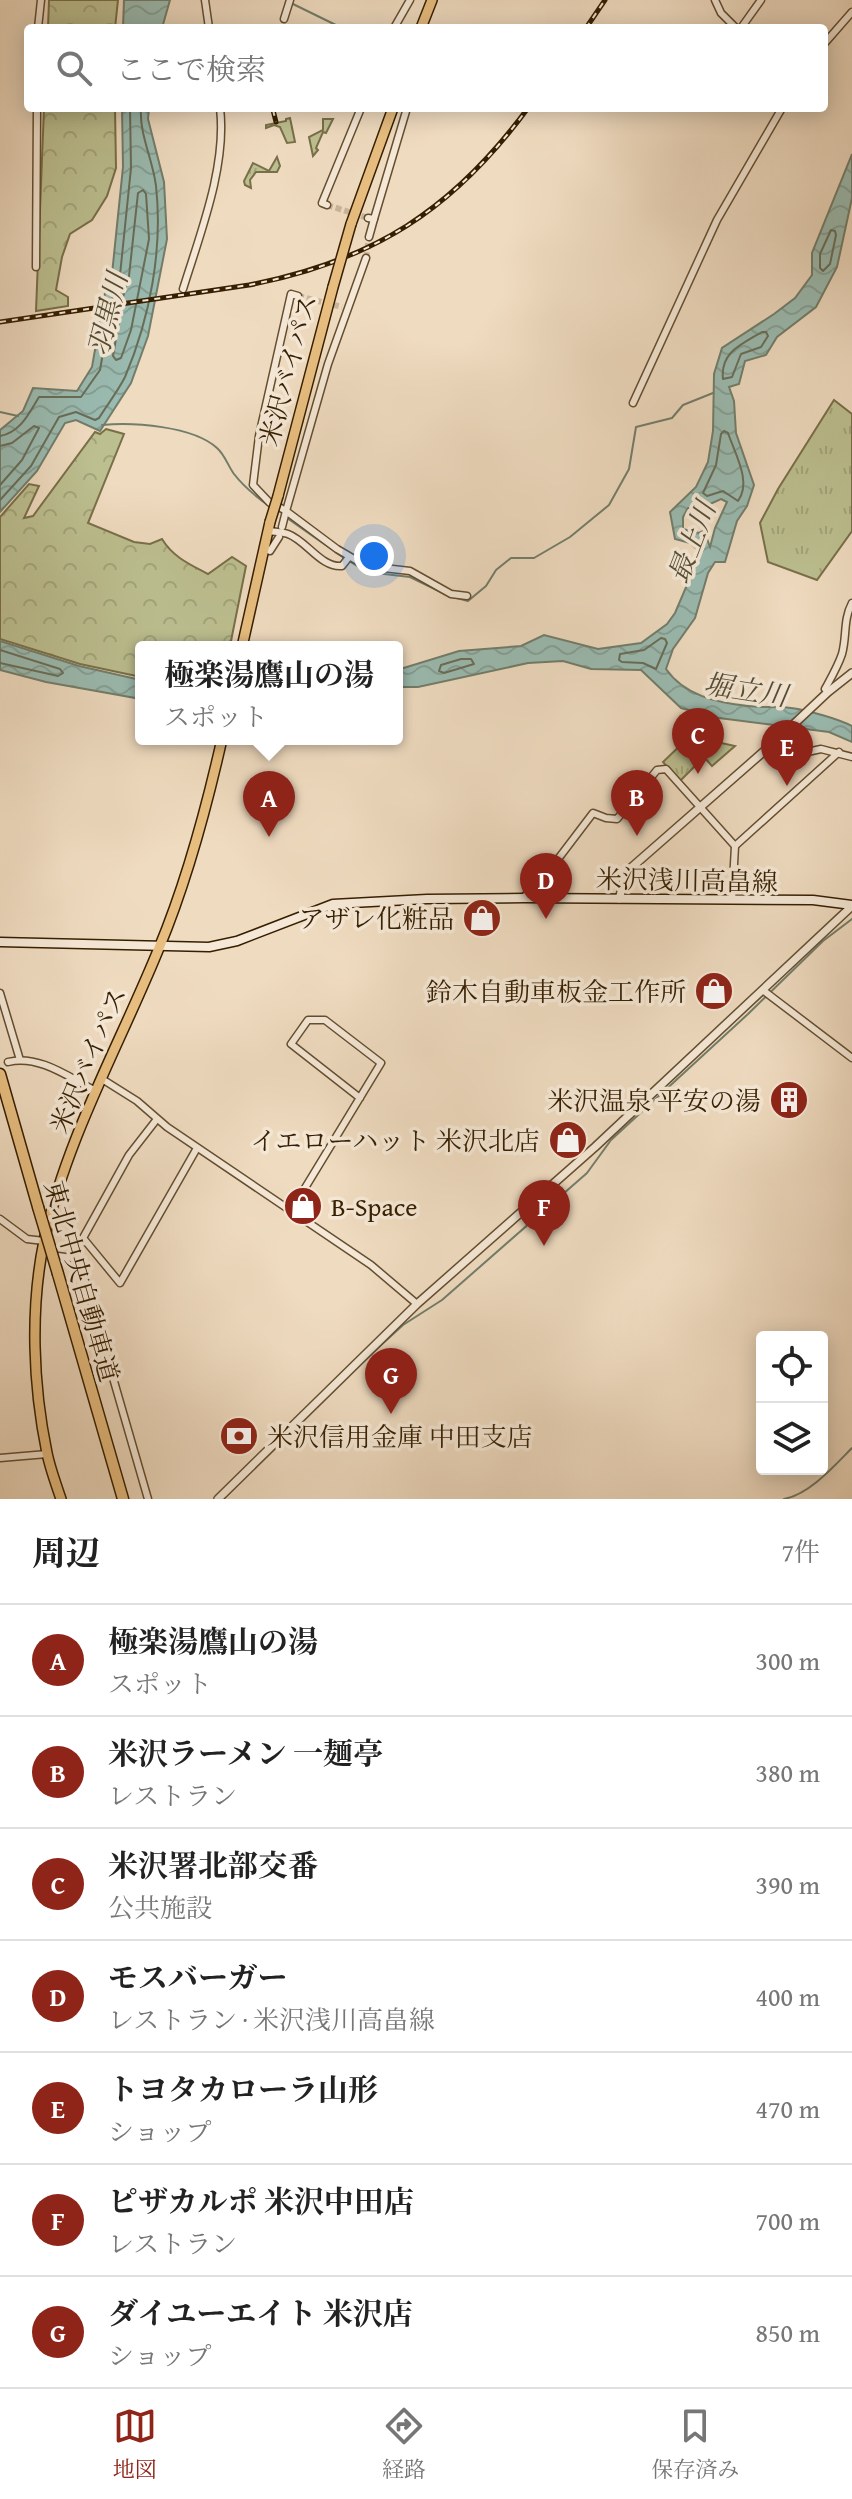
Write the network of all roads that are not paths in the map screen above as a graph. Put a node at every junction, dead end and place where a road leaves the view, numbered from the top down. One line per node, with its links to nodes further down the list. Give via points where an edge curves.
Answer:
1 (41, 0): 10 (street)
2 (205, 0): 11 (street)
3 (410, 0): 12 (street)
4 (432, 0): 13 (highway)
5 (715, 0): 14 (street)
6 (761, 0): 15 (street)
7 (289, 2): 9 (street)
8 (852, 12): 16 (street)
9 (284, 19)
10 (38, 24)
11 (208, 24)
12 (396, 24)
13 (423, 24)
14 (734, 24)
15 (742, 24)
16 (828, 39)
17 (37, 112): 26 (street)
18 (220, 112): 27 (street, via 214,185)
19 (359, 112): 23 (street, via 322,203)
20 (392, 112): 30 (highway, 米沢バイパス, bridge, via 333,287)
21 (406, 112): 24 (street)
22 (780, 112): 29 (street, via 717,220)
23 (327, 205)
24 (369, 237)
25 (366, 258): 30 (street, via 344,308)
26 (36, 267)
27 (183, 289)
28 (298, 296): 30 (street, via 291,294 273,365 253,485)
29 (633, 403)
30 (280, 506): 31 (street); 32 (highway, 米沢バイパス, bridge); 35 (street)
31 (282, 525)
32 (270, 526): 34 (highway, 米沢バイパス); 35 (street, via 337,567)
33 (279, 537): 34 (street)
34 (264, 553): 38 (highway, 米沢バイパス)
35 (348, 560): 36 (street, via 410,571 451,594)
36 (467, 596)
37 (852, 603): 40 (street)
38 (243, 641)
39 (852, 673): 40 (street)
40 (828, 692): 42 (street)
41 (221, 745): 52 (highway, 米沢バイパス)
42 (771, 746): 43 (street, via 798,754); 45 (street)
43 (839, 752): 44 (street); 46 (street)
44 (852, 757)
45 (699, 808): 46 (street); 47 (street, via 666,769 657,770 617,819 593,813); 48 (street, via 632,867)
46 (735, 846): 49 (street)
47 (524, 898): 48 (main road, 米沢浅川高畠線); 52 (main road, 米沢浅川高畠線, via 333,904 227,943)
48 (619, 899): 49 (main road, 米沢浅川高畠線)
49 (732, 900): 50 (main road, 米沢浅川高畠線, via 813,900)
50 (852, 906): 53 (street)
51 (0, 942): 52 (main road, 米沢浅川高畠線)
52 (160, 947): 59 (highway, 米沢バイパス)
53 (764, 991): 55 (street); 71 (street)
54 (0, 993): 56 (street)
55 (852, 1058)
56 (20, 1060): 57 (street); 60 (street, via 42,1064)
57 (8, 1062)
58 (0, 1074): 65 (highway, 東北中央自動車道)
59 (102, 1079): 60 (highway, 米沢バイパス); 63 (street)
60 (96, 1091): 68 (highway, 米沢バイパス)
61 (0, 1098): 65 (highway, 東北中央自動車道)
62 (360, 1098): 62 (street, via 381,1063 325,1020 308,1020 291,1044); 66 (street)
63 (157, 1119): 64 (street); 64 (street, via 129,1155 83,1238 120,1283)
64 (197, 1148): 66 (street)
65 (36, 1209): 70 (highway, 東北中央自動車道, bridge)
66 (291, 1211): 71 (street, via 371,1265)
67 (0, 1219): 68 (street, via 27,1239)
68 (44, 1241): 69 (highway, 米沢バイパス)
69 (42, 1253): 72 (highway, 米沢バイパス, via 36,1359); 77 (street, via 79,1263)
70 (55, 1276): 75 (highway, 東北中央自動車道); 76 (highway, 東北中央自動車道)
71 (417, 1304): 78 (street)
72 (47, 1454): 73 (street); 74 (highway, 米沢バイパス)
73 (0, 1458)
74 (61, 1499)
75 (117, 1499)
76 (123, 1499)
77 (148, 1499)
78 (218, 1499)

